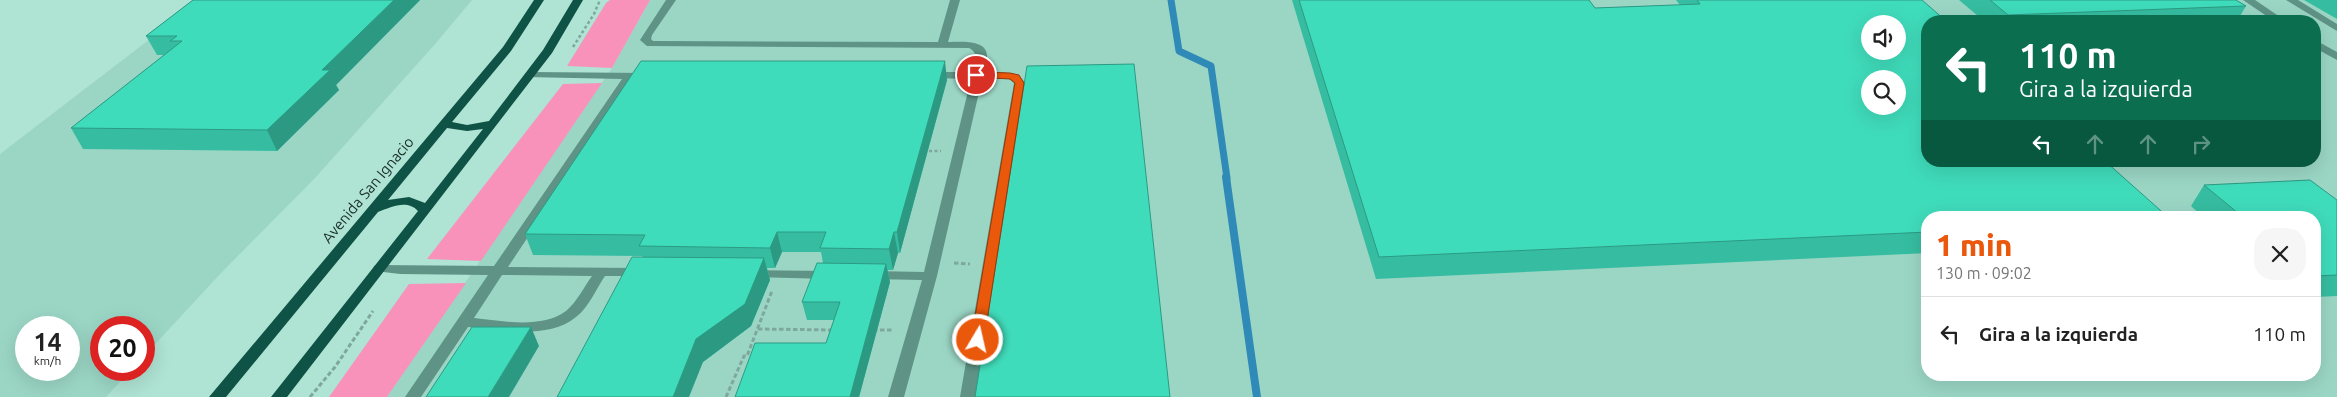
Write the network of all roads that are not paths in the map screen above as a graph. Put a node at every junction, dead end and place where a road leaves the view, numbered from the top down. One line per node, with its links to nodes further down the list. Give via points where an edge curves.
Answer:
1 (539, 0): 19 (main road, Avenida San Ignacio, via 507,50)
2 (671, 0): 11 (street, via 647,35 646,40 652,44)
3 (955, 0): 11 (street)
4 (2248, 0): 7 (street)
5 (2291, 0): 8 (street)
6 (580, 1): 14 (main road)
7 (2272, 15)
8 (2316, 15)
9 (2321, 18): 10 (street)
10 (2337, 28)
11 (942, 46): 16 (street, via 971,45 980,50 982,55)
12 (2321, 47): 13 (street)
13 (2337, 56)
14 (530, 75): 17 (street); 20 (main road)
15 (919, 75): 16 (street)
16 (976, 75): 25 (street); 34 (street, via 1010,76 1020,83)
17 (630, 76): 18 (street); 24 (street)
18 (659, 76)
19 (445, 124): 20 (main road, via 468,128); 21 (main road, Avenida San Ignacio)
20 (493, 124): 22 (main road)
21 (372, 211): 22 (main road, via 391,203 410,201 418,203); 30 (main road, Avenida San Ignacio)
22 (425, 211): 23 (main road)
23 (380, 268): 24 (street); 31 (main road)
24 (498, 270): 26 (street); 29 (street)
25 (932, 270): 28 (street, via 850,275); 33 (street)
26 (601, 272): 27 (street); 29 (street, via 575,310 558,322 538,326)
27 (650, 272)
28 (739, 274)
29 (462, 322): 32 (street)
30 (217, 397)
31 (279, 397)
32 (412, 397)
33 (896, 397)
34 (968, 397)

